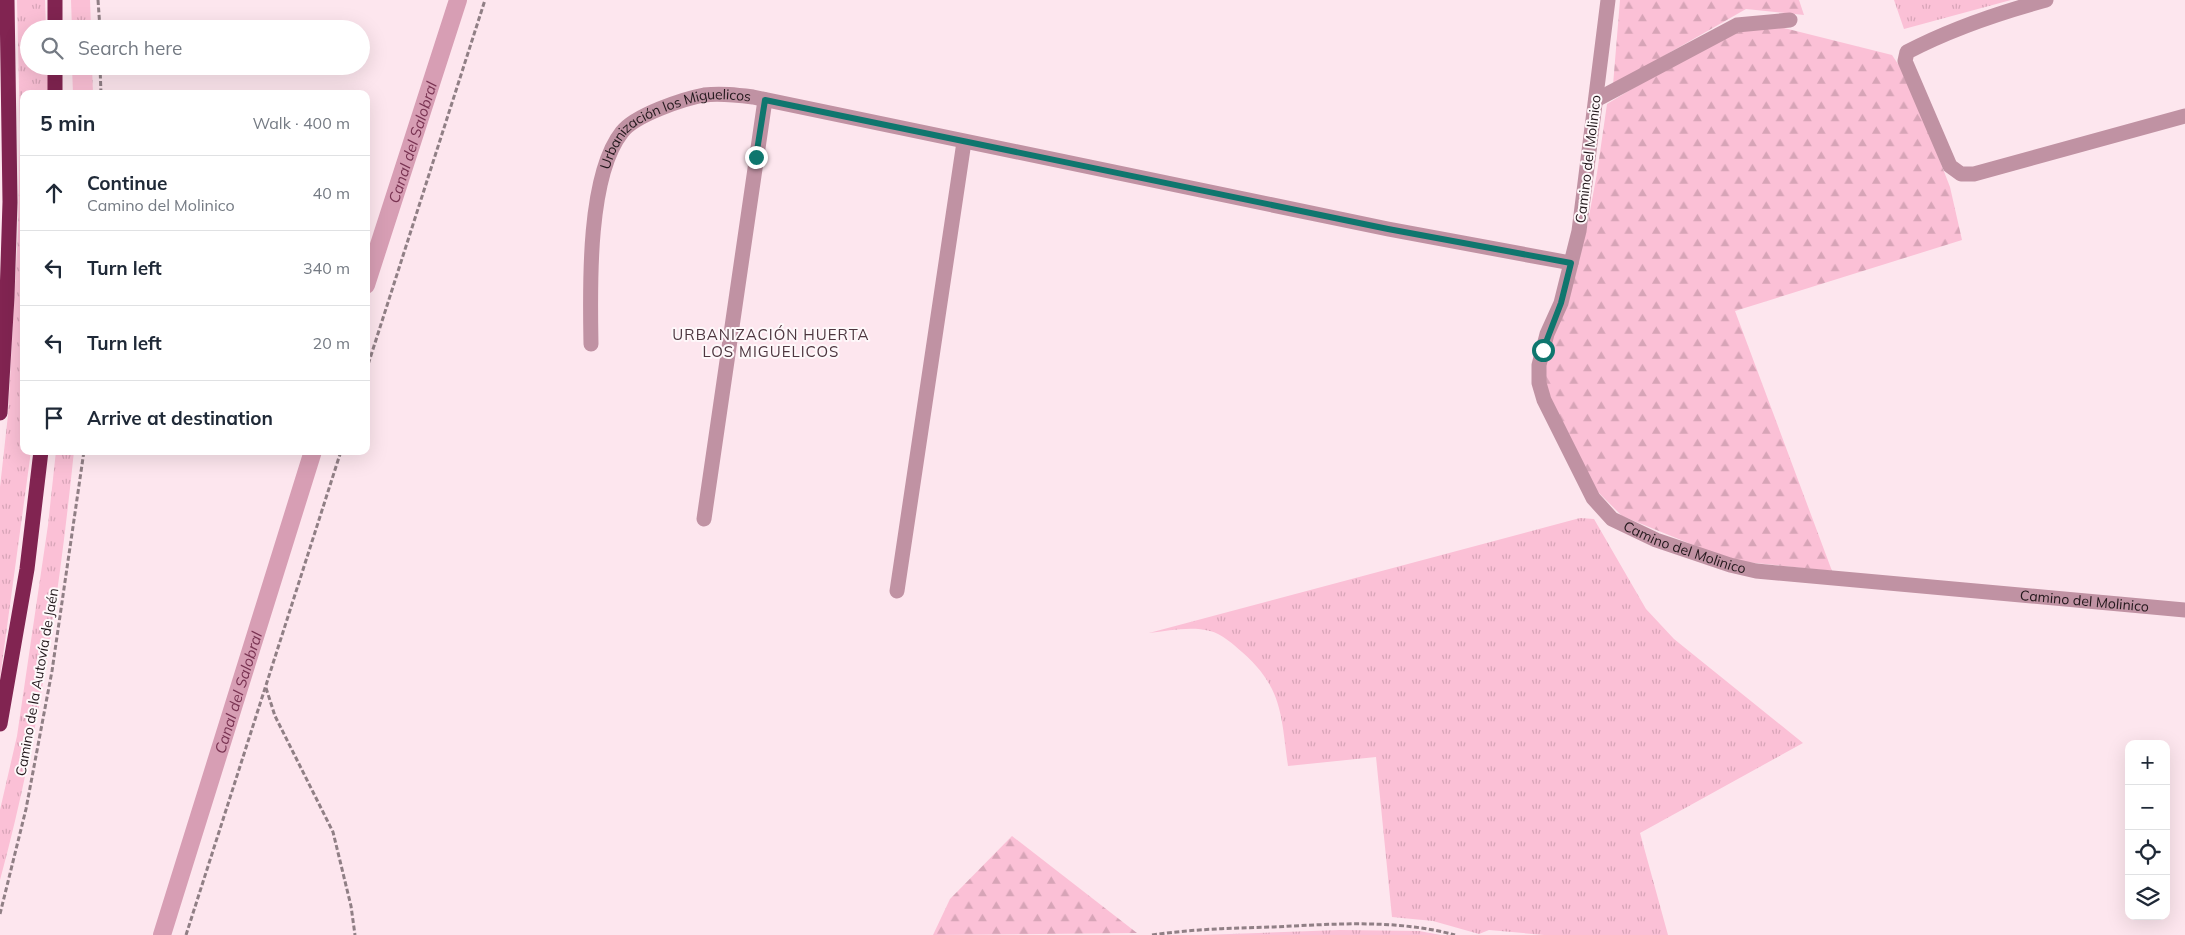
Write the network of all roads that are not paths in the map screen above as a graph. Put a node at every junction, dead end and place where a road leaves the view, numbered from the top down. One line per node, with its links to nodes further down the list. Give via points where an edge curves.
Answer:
1 (7, 0): 15 (highway, via 10,202)
2 (54, 0): 5 (highway)
3 (1608, 0): 10 (street, Camino del Molinico)
4 (2046, 0): 11 (street, via 2002,12 1907,52 1905,61 1950,166 1961,174 1974,174)
5 (55, 20)
6 (1790, 20): 10 (street, via 1737,25)
7 (55, 75): 8 (highway)
8 (55, 90)
9 (765, 100): 12 (street, Urbanización los Miguelicos); 14 (street, Urbanización los Miguelicos, via 727,94 704,95 651,114 622,132 605,168 595,218 590,277); 17 (street)
10 (1596, 100): 13 (street, Camino del Molinico, via 1579,231)
11 (2185, 116)
12 (964, 142): 13 (street, Urbanización los Miguelicos); 18 (street)
13 (1571, 263): 19 (street, Camino del Molinico, via 1561,303 1538,365 1539,383 1544,400 1593,498 1612,519 1656,540 1756,571)
14 (591, 344)
15 (0, 413)
16 (41, 455): 20 (highway, via 27,569)
17 (704, 518)
18 (896, 591)
19 (2185, 610)
20 (0, 724)

